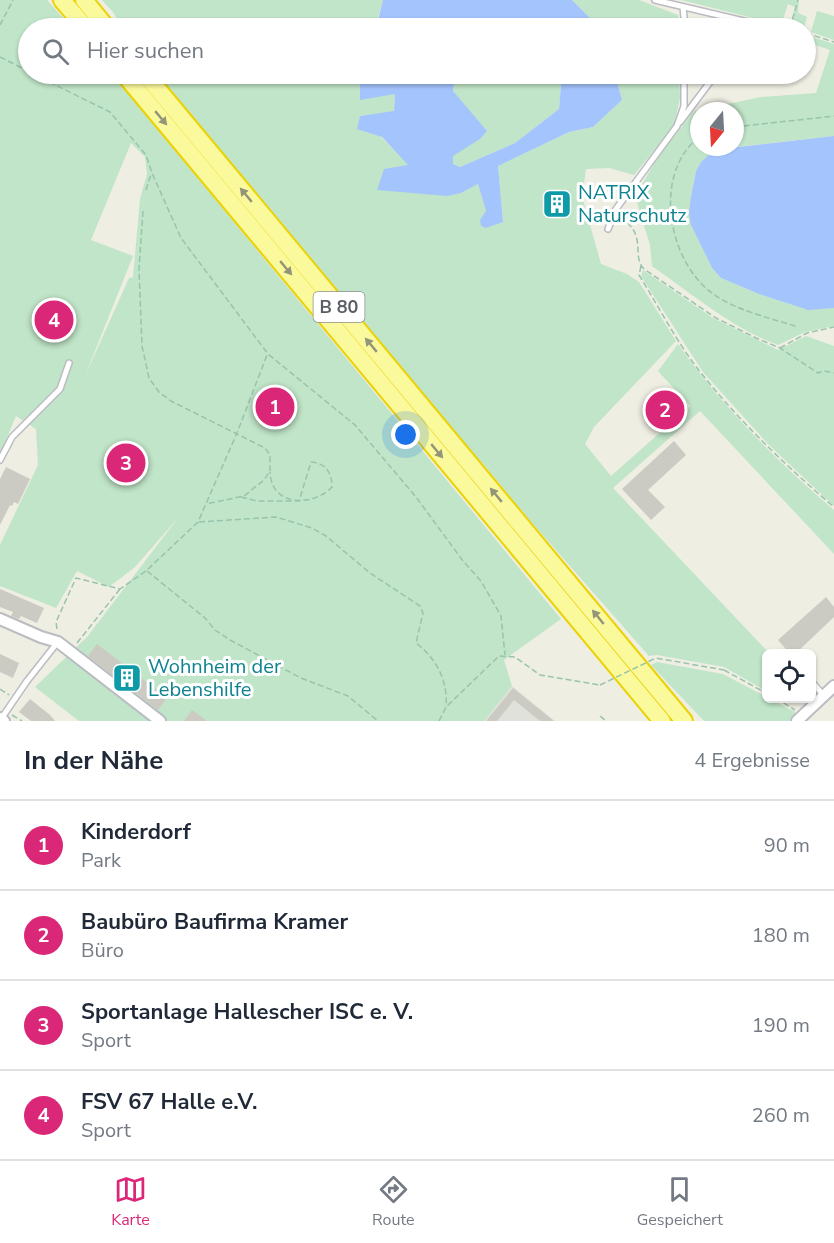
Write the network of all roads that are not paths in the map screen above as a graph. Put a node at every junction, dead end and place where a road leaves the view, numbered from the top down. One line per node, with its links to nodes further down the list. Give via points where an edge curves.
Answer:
1 (62, 0): 5 (highway)
2 (84, 0): 6 (highway)
3 (655, 0): 4 (lane)
4 (683, 7): 7 (lane); 8 (lane)
5 (77, 18)
6 (99, 18)
7 (684, 18)
8 (731, 18)
9 (132, 84): 19 (highway, B 80, one-way to 19)
10 (153, 84): 20 (highway, B 80, one-way to 10)
11 (684, 84): 13 (lane, via 684,106)
12 (709, 84): 13 (lane)
13 (678, 126): 14 (lane, via 616,211)
14 (608, 229)
15 (69, 363): 16 (lane, via 60,389 12,437)
16 (0, 460)
17 (0, 618): 18 (street)
18 (58, 642): 24 (lane); 26 (street)
19 (617, 667): 27 (highway); 28 (highway, B 80)
20 (646, 674): 29 (highway, B 80); 30 (highway)
21 (834, 686): 23 (street)
22 (816, 687): 23 (lane)
23 (824, 696): 25 (street)
24 (3, 717)
25 (799, 719)
26 (160, 721)
27 (651, 721)
28 (662, 721)
29 (684, 721)
30 (698, 721)

